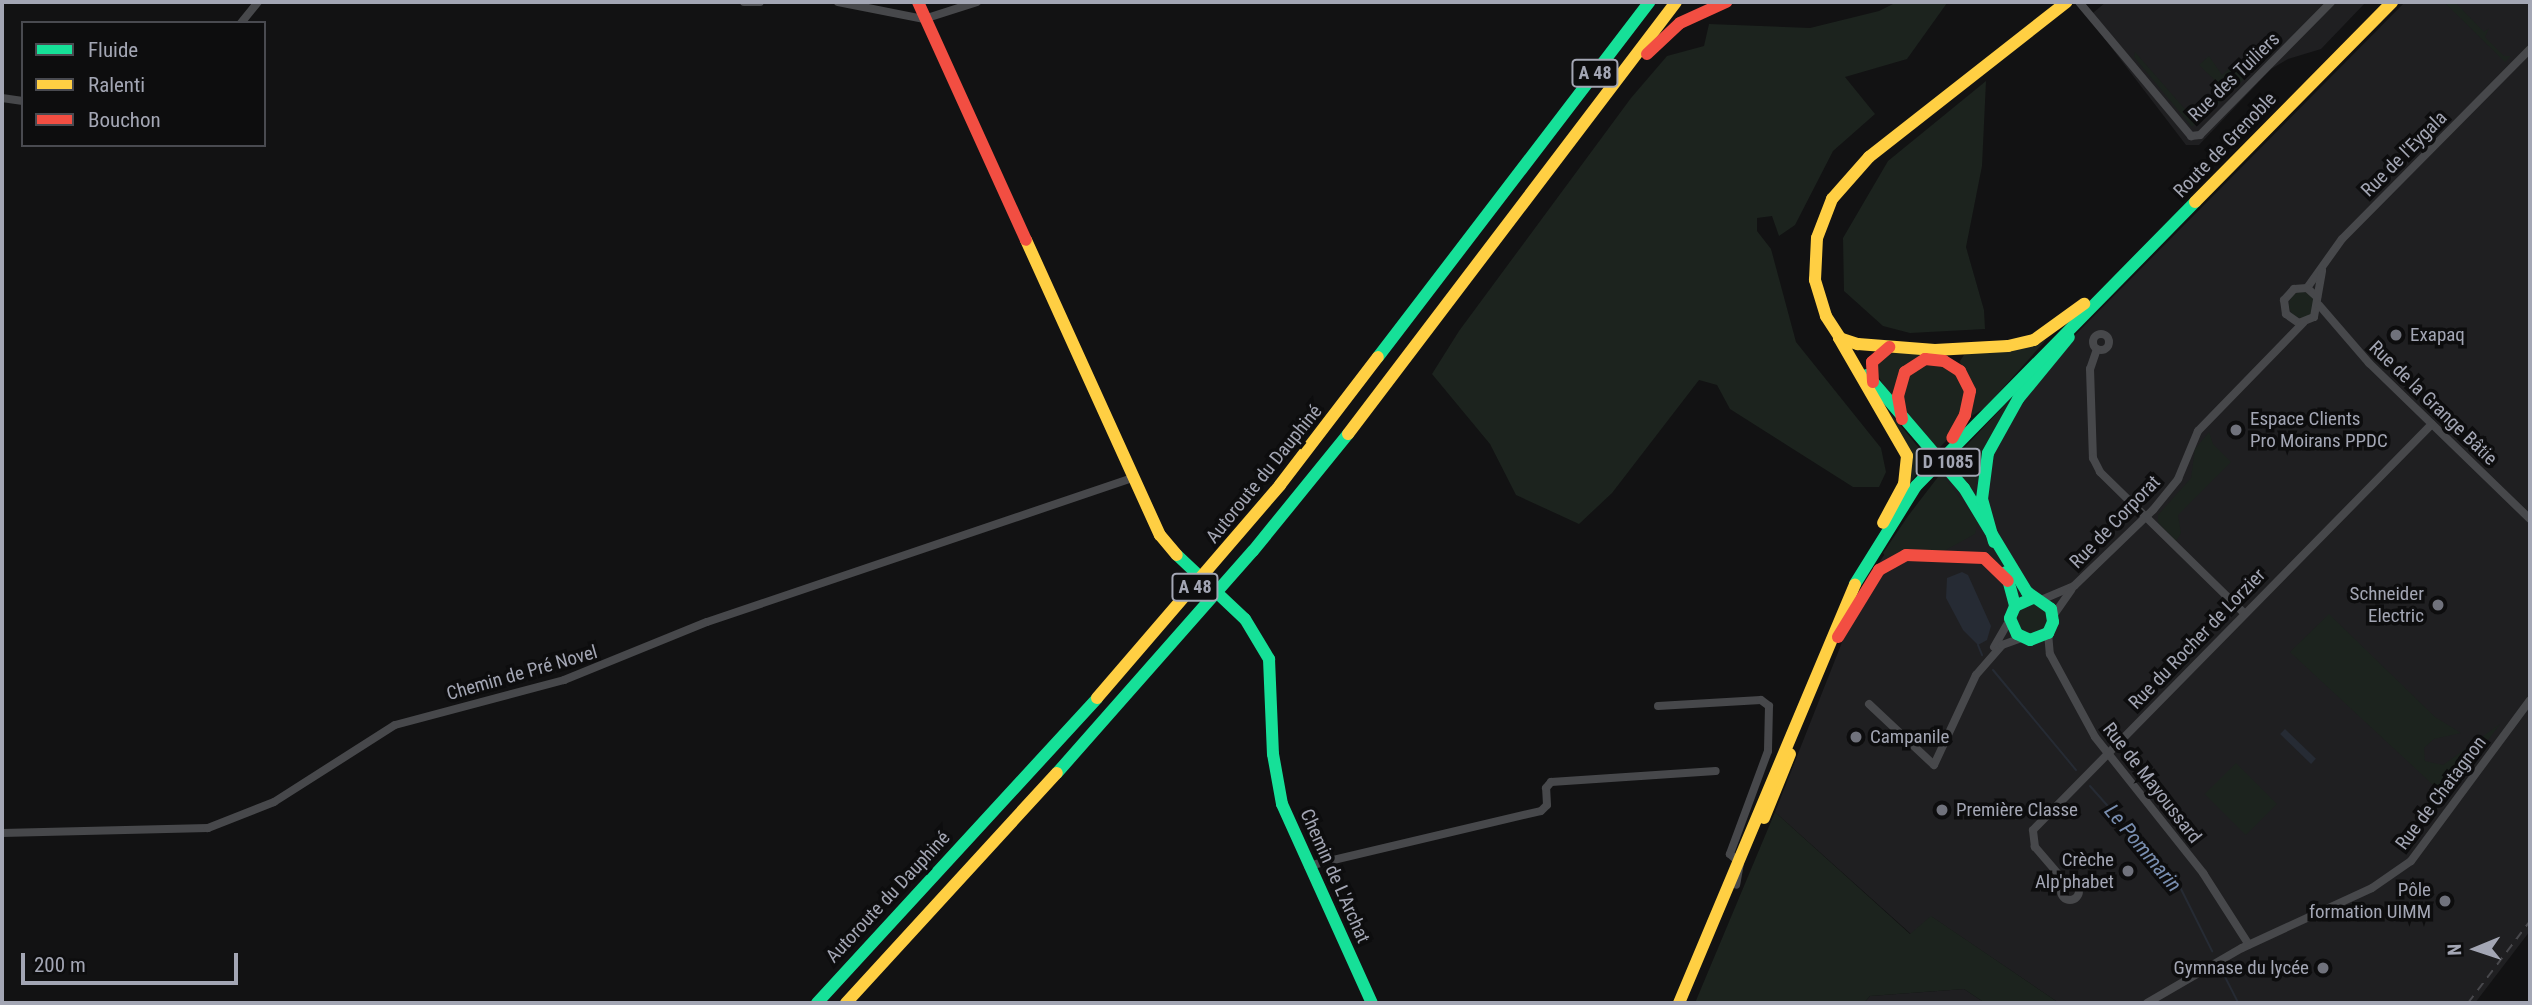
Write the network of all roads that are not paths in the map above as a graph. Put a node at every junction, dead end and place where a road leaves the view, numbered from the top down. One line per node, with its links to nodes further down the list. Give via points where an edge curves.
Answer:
1 (258, 2): 15 (street)
2 (744, 2): 3 (street)
3 (760, 2)
4 (838, 2): 14 (street)
5 (918, 2): 14 (main road, Chemin de L'Archat)
6 (977, 2): 14 (street)
7 (1649, 2): 63 (main road, Autoroute du Dauphiné / A 48, via 1348,400 1237,537 1113,681)
8 (1676, 2): 19 (main road, Autoroute du Dauphiné / A 48)
9 (1726, 2): 19 (main road, via 1700,10 1669,31)
10 (2067, 2): 28 (main road, via 1869,158 1832,200 1821,224 1814,267 1824,312)
11 (2079, 2): 12 (street, Rue des Tuiliers, via 2191,136 2200,135)
12 (2332, 2)
13 (2392, 2): 20 (main road, Route de Grenoble / D 1085)
14 (924, 19): 35 (main road, Chemin de L'Archat)
15 (243, 21)
16 (2530, 49): 21 (street, Rue de l'Eygala, via 2342,239)
17 (2, 98): 18 (street)
18 (21, 101)
19 (1574, 136): 64 (main road, Autoroute du Dauphiné / A 48, via 1355,425 1244,561 1134,689)
20 (2159, 240): 24 (main road, Route de Grenoble / D 1085); 30 (main road, via 2057,327 2034,340 1975,349)
21 (2324, 264): 22 (street, Rue de l'Eygala); 23 (street)
22 (2306, 288): 23 (street); 25 (street, via 2287,295)
23 (2318, 301): 26 (street); 27 (street, Rue de la Grange Bâtie)
24 (2085, 314): 36 (main road, Route de Grenoble / D 1085); 39 (main road, via 2018,399 1987,453 1982,499); 47 (main road, Route de Grenoble / D 1085, via 1923,491 1874,563)
25 (2288, 317): 26 (street); 29 (street)
26 (2305, 322): 27 (street); 29 (street, Rue de Corporat)
27 (2332, 324): 34 (street, Rue de la Grange Bâtie)
28 (1839, 338): 30 (main road); 32 (main road); 40 (main road, via 1902,444 1908,464 1904,484)
29 (2287, 341): 37 (street, Rue de Corporat, via 2198,431 2178,479)
30 (1889, 347): 32 (main road, via 1872,362)
31 (2097, 349): 37 (street, via 2090,369 2093,458 2100,472)
32 (1873, 382): 33 (main road)
33 (1902, 419): 36 (main road, via 1898,396 1909,368 1934,359 1961,371 1970,391 1965,415); 39 (main road, via 1964,488)
34 (2432, 424): 38 (street, Rue de la Grange Bâtie); 45 (street, Rue du Rocher de Lorzier)
35 (1132, 478): 57 (street, Chemin de Pré Novel, via 707,622 564,680 395,725 274,803 208,828); 59 (main road, Chemin de L'Archat, via 1160,535 1255,632 1269,659 1276,779)
36 (1916, 486): 40 (main road, Route de Grenoble / D 1085)
37 (2146, 518): 42 (street, Rue de Corporat); 45 (street)
38 (2530, 519)
39 (1996, 545): 41 (main road); 43 (main road)
40 (1867, 559): 47 (main road, Route de Grenoble / D 1085)
41 (2008, 581): 44 (main road); 47 (main road, via 1984,558 1906,555 1879,570)
42 (2074, 586): 43 (street, Rue de Corporat); 46 (street)
43 (2037, 599): 44 (main road); 46 (main road)
44 (2013, 612): 49 (main road); 51 (street)
45 (2244, 613): 55 (street, Rue du Rocher de Lorzier)
46 (2053, 616): 48 (main road)
47 (1837, 630): 58 (main road, D 1085); 61 (main road, D 1085)
48 (2048, 633): 49 (main road); 50 (street, Rue de Mayoussard)
49 (2025, 639): 50 (street); 51 (street, via 2010,640)
50 (2050, 654): 55 (street, Rue de Mayoussard)
51 (1990, 656): 53 (street, via 1976,675 1934,765)
52 (2530, 700): 62 (street, Rue de Chatagnon, via 2411,861 2372,888)
53 (1869, 704)
54 (1658, 706): 58 (street, via 1761,700 1769,706 1768,751 1730,854)
55 (2108, 755): 60 (street, Rue du Rocher de Lorzier, via 2033,830 2035,847); 62 (street, Rue de Mayoussard, via 2204,874)
56 (1716, 771): 59 (street, via 1551,782 1546,788 1547,805 1541,811)
57 (2, 833)
58 (1739, 858): 61 (street); 66 (main road, D 1085)
59 (1307, 866): 65 (main road, Chemin de L'Archat)
60 (2066, 883)
61 (1736, 885): 67 (main road, D 1085)
62 (2249, 945): 68 (street, Rue de Chatagnon)
63 (817, 1003)
64 (846, 1003)
65 (1372, 1003)
66 (1679, 1003)
67 (1688, 1003)
68 (2147, 1003)

